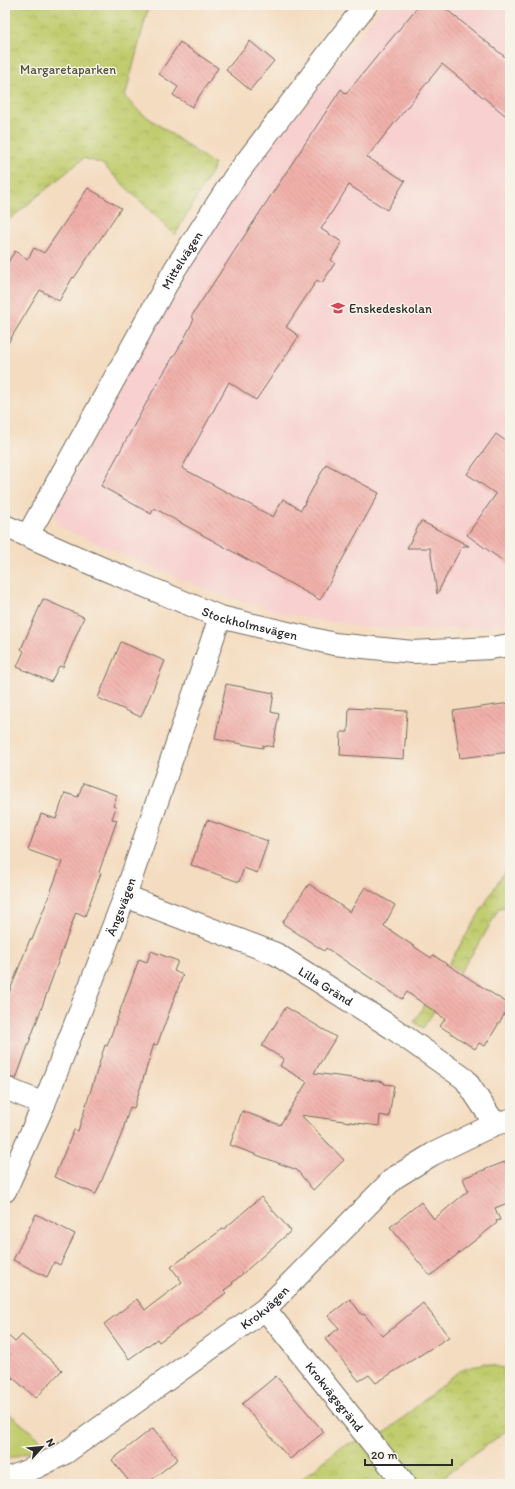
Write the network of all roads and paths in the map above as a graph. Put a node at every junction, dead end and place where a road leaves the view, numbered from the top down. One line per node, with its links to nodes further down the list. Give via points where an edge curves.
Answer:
1 (366, 5): 3 (street, Mittelvägen, via 234,178 175,269)
2 (5, 526): 3 (street, Stockholmsvägen)
3 (28, 535): 4 (street, Stockholmsvägen)
4 (220, 617): 5 (street, Stockholmsvägen, via 334,644 413,652); 6 (street, Ängsvägen)
5 (510, 645)
6 (125, 896): 8 (street, Ängsvägen); 9 (street, Lilla Gränd, via 276,954 391,1027 465,1079)
7 (5, 1088): 8 (street)
8 (44, 1104): 10 (street, Ängsvägen)
9 (503, 1122): 11 (street, Krokvägen, via 433,1154 394,1178)
10 (5, 1191)
11 (265, 1309): 12 (street, Krokvägen, via 64,1453); 13 (street, Krokvägsgränd)
12 (5, 1480)
13 (405, 1484)

